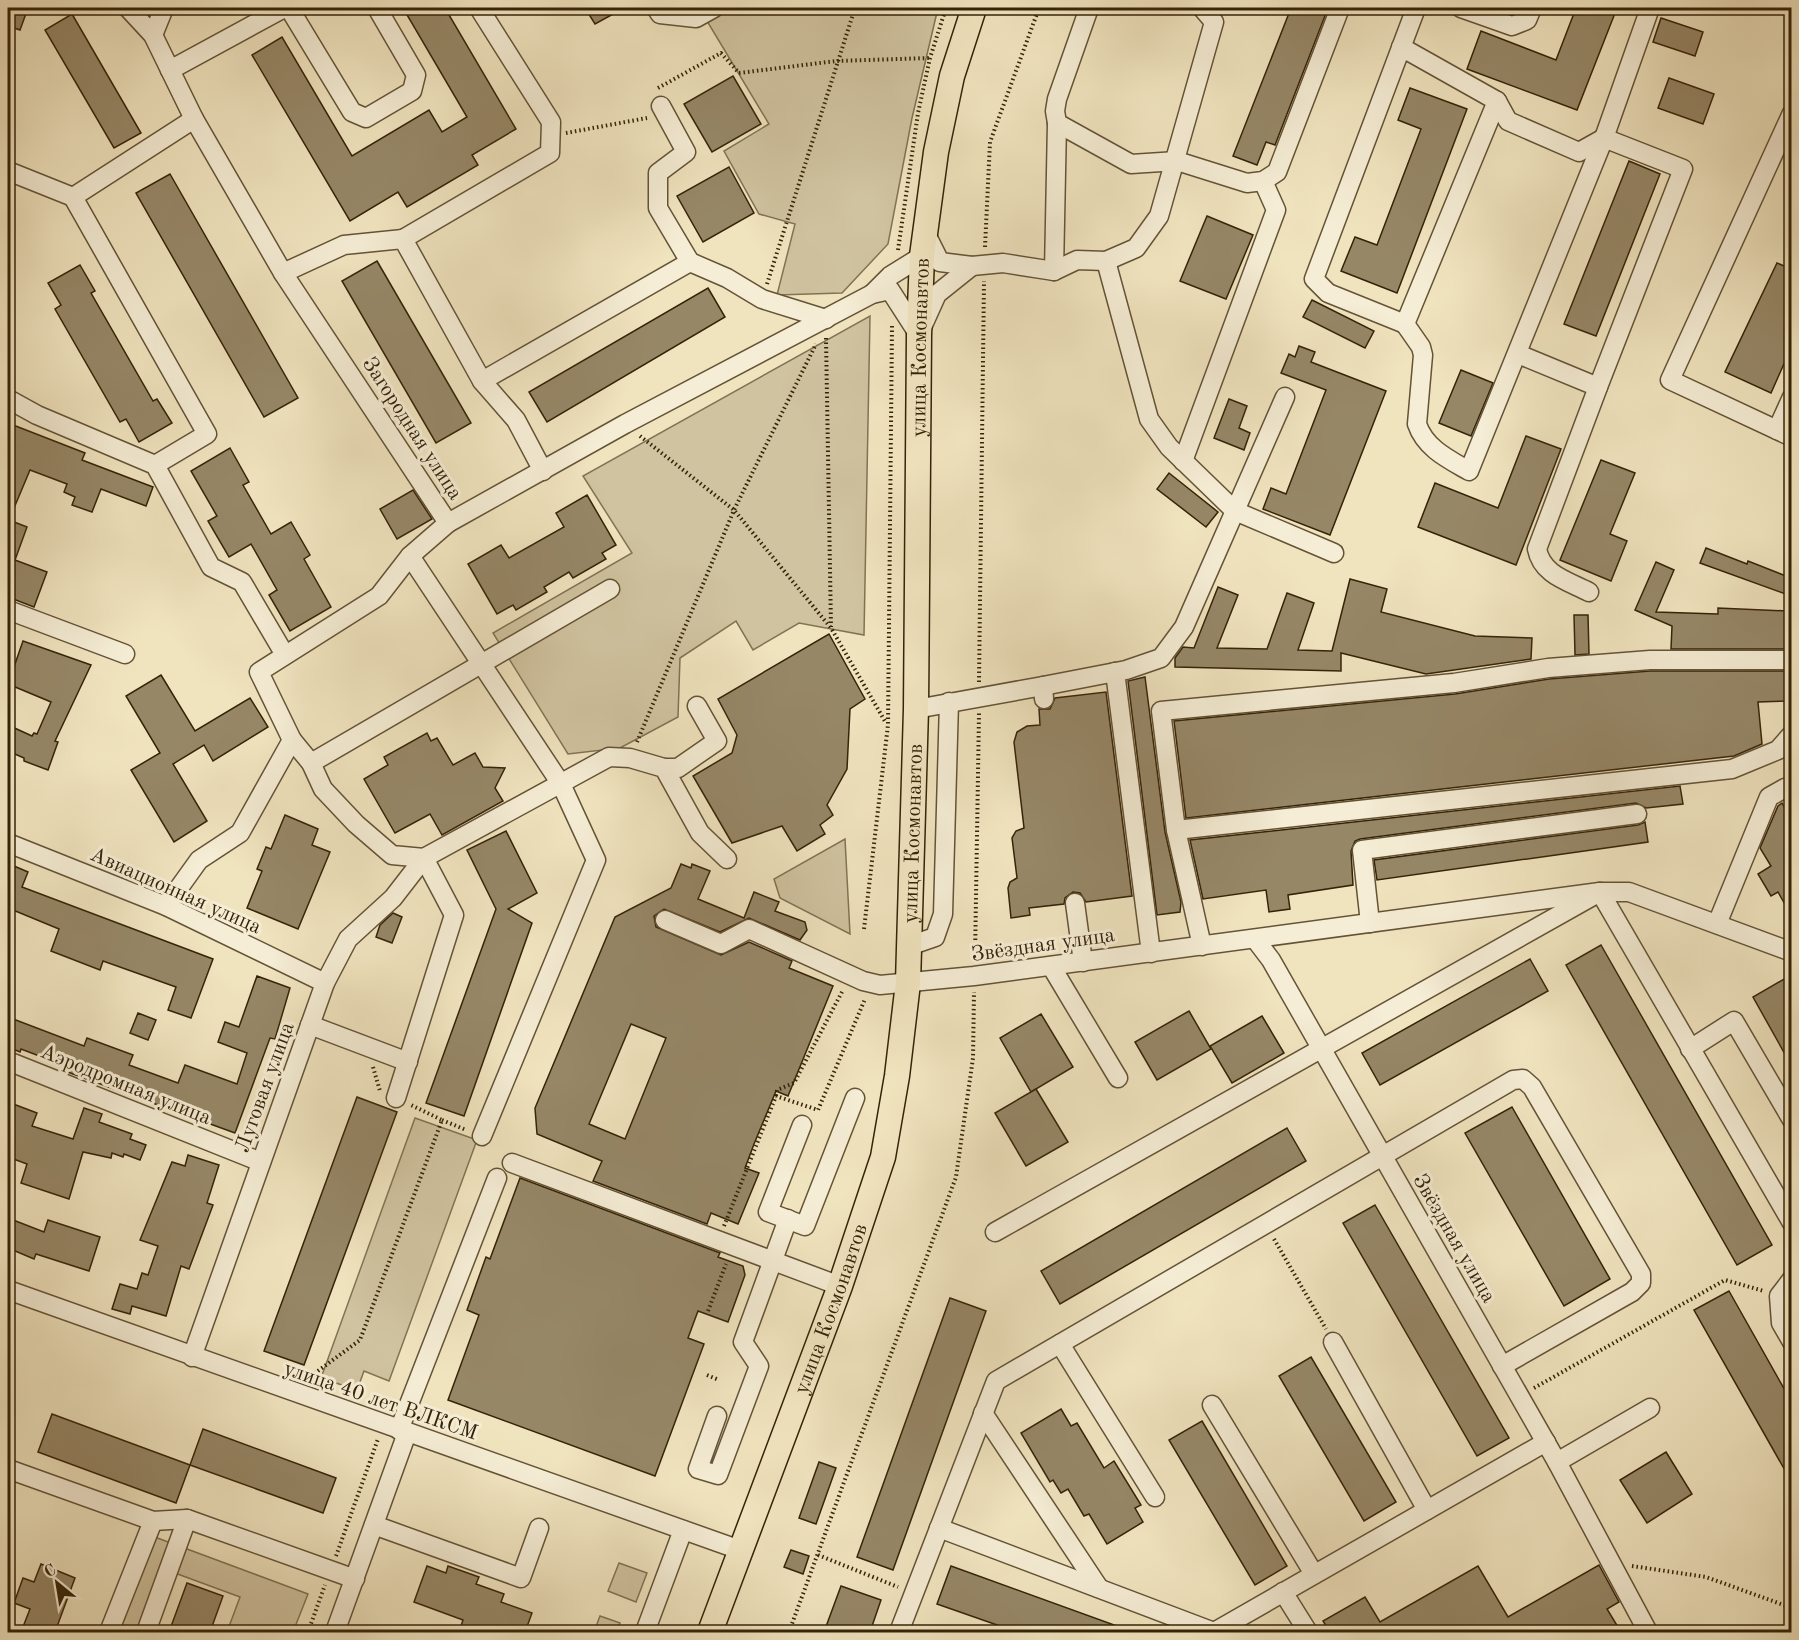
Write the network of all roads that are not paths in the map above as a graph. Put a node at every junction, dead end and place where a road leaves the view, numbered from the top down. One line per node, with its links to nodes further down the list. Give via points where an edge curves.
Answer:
1 (128, 8): 17 (street, Загородная улица)
2 (164, 8): 17 (street)
3 (284, 8): 19 (street)
4 (289, 8): 5 (street, via 352,112 366,118 412,91 416,75)
5 (377, 8)
6 (479, 8): 31 (street, via 551,122 550,153)
7 (656, 8): 8 (street, via 660,14 696,18)
8 (714, 8)
9 (974, 8): 30 (main road, улица Космонавтов, via 952,76)
10 (1089, 8): 24 (street, via 1057,99)
11 (1202, 8): 26 (street, via 1214,22)
12 (1340, 8): 28 (street, via 1277,171)
13 (1416, 8): 18 (street)
14 (1461, 8): 15 (street, via 1512,26 1527,20)
15 (1532, 8)
16 (1650, 8): 25 (street)
17 (153, 35): 19 (street, Загородная улица)
18 (1401, 47): 20 (street); 40 (street, via 1314,279 1328,293)
19 (170, 70): 23 (street, Загородная улица)
20 (1497, 101): 25 (street, via 1509,121 1579,152); 40 (street)
21 (661, 106): 34 (street, via 686,152 658,174 658,208)
22 (1791, 113): 48 (street, via 1670,380)
23 (194, 119): 29 (street); 37 (street, Загородная улица)
24 (1057, 123): 26 (street, via 1131,164); 36 (street)
25 (1604, 138): 42 (street); 44 (street, via 1683,169)
26 (1177, 161): 28 (street, via 1247,183); 33 (street, via 1150,231 1136,248)
27 (8, 171): 29 (street)
28 (1263, 182): 49 (street, via 1276,210)
29 (73, 197): 50 (street, via 207,434)
30 (924, 230): 32 (main road, улица Космонавтов); 35 (street, via 940,262)
31 (403, 239): 37 (street, via 344,245); 43 (street)
32 (922, 256): 38 (street, Загородная улица, via 890,276); 41 (main road, улица Космонавтов)
33 (1106, 261): 36 (street, via 1077,260); 49 (street, via 1149,419)
34 (690, 262): 39 (street, via 762,299); 43 (street)
35 (972, 266): 36 (street, via 1003,263); 41 (street, via 937,294)
36 (1054, 271)
37 (283, 273): 53 (street, Загородная улица)
38 (872, 294): 39 (street, Загородная улица); 41 (street, via 891,290)
39 (826, 322): 51 (street, Загородная улица)
40 (1405, 324): 42 (street, via 1423,355 1419,431 1439,454 1469,471)
41 (919, 335): 66 (main road, улица Космонавтов)
42 (1518, 354): 44 (street)
43 (482, 381): 51 (street, via 516,420)
44 (1598, 387): 57 (street, via 1537,549 1539,561 1547,571)
45 (1791, 397): 48 (street)
46 (1285, 398): 52 (street)
47 (8, 399): 50 (street)
48 (1784, 434)
49 (1182, 461): 52 (street)
50 (155, 465): 60 (street, via 212,567 242,582)
51 (543, 471): 53 (street, Загородная улица)
52 (1235, 511): 54 (street); 63 (street, via 1184,627 1161,658)
53 (448, 523): 55 (street)
54 (1334, 553)
55 (410, 556): 60 (street, via 379,596); 62 (street)
56 (610, 590): 62 (street)
57 (1589, 592)
58 (8, 610): 59 (street)
59 (124, 654)
60 (285, 655): 68 (street, via 259,672)
61 (1791, 660): 74 (street, via 1650,660 1548,668 1454,683 1161,711)
62 (484, 664): 69 (street); 71 (street)
63 (1115, 672): 64 (street, via 1044,693); 87 (street)
64 (949, 702): 66 (street); 85 (street, via 943,914 935,937)
65 (698, 706): 70 (street, via 717,741 678,768)
66 (916, 709): 85 (main road, улица Космонавтов)
67 (1791, 734): 74 (street, via 1778,750 1732,769)
68 (292, 740): 69 (street); 80 (street, via 240,832 199,860)
69 (311, 763): 76 (street, via 323,789 392,855)
70 (664, 768): 71 (street, via 630,758 609,757); 77 (street, via 700,833)
71 (561, 784): 76 (street); 103 (street, via 596,860)
72 (1791, 793): 83 (street, via 1785,788 1769,797)
73 (1637, 814): 82 (street, via 1362,850)
74 (1176, 830): 86 (street)
75 (8, 843): 80 (street, Авиационная улица)
76 (424, 858): 91 (street, Луговая улица, via 393,898 348,939); 97 (street, via 454,915)
77 (727, 859)
78 (1600, 892): 82 (street, Звёздная улица); 83 (street, Звёздная улица, via 1629,892); 94 (street); 95 (street)
79 (1075, 903): 89 (street)
80 (166, 906): 91 (street, Авиационная улица)
81 (665, 920): 92 (street, Звёздная улица, via 721,944 749,929 863,981)
82 (1370, 923): 84 (street, Звёздная улица)
83 (1717, 924): 88 (street, Звёздная улица)
84 (1255, 939): 86 (street, Звёздная улица); 94 (street, Звёздная улица)
85 (909, 946): 92 (main road, улица Космонавтов)
86 (1203, 946): 87 (street, Звёздная улица)
87 (1151, 952): 89 (street, Звёздная улица)
88 (1791, 952)
89 (1083, 962): 90 (street, Звёздная улица)
90 (1051, 966): 92 (street, Звёздная улица); 98 (street)
91 (325, 983): 93 (street, Луговая улица)
92 (908, 983): 113 (main road, улица Космонавтов, via 883,1157)
93 (310, 1025): 97 (street); 105 (street, Луговая улица)
94 (1321, 1048): 104 (street, Звёздная улица); 110 (street)
95 (1690, 1049): 101 (street, via 1734,1021); 109 (street)
96 (8, 1061): 105 (street, Аэродромная улица)
97 (408, 1062): 99 (street)
98 (1118, 1078)
99 (396, 1098)
100 (855, 1098): 108 (street, via 805,1226)
101 (1791, 1120)
102 (802, 1125): 108 (street, via 768,1212)
103 (482, 1136)
104 (1382, 1155): 117 (street); 119 (street, Звёздная улица); 119 (street, via 1513,1080 1523,1079 1532,1087 1641,1274 1641,1283 1632,1292)
105 (261, 1162): 118 (street, Луговая улица)
106 (512, 1163): 111 (street)
107 (497, 1178): 124 (street)
108 (788, 1219): 111 (street)
109 (1791, 1222)
110 (995, 1232)
111 (771, 1261): 113 (street); 123 (street, via 743,1342 759,1366 718,1475 698,1469)
112 (1791, 1279): 116 (street, via 1779,1296 1781,1323)
113 (840, 1286): 136 (main road, улица Космонавтов)
114 (8, 1290): 118 (street, улица 40 лет ВЛКСМ)
115 (1333, 1342): 129 (street)
116 (1791, 1342)
117 (1060, 1344): 122 (street, via 996,1381); 128 (street)
118 (192, 1357): 124 (street, улица 40 лет ВЛКСМ)
119 (1502, 1366): 125 (street, Звёздная улица)
120 (1212, 1405): 137 (street)
121 (1650, 1408): 126 (street)
122 (983, 1413): 134 (street); 139 (street)
123 (717, 1416)
124 (397, 1429): 132 (street); 135 (street, улица 40 лет ВЛКСМ)
125 (1545, 1442): 126 (street, Звёздная улица); 129 (street)
126 (1557, 1462): 149 (street, Звёздная улица)
127 (8, 1469): 131 (street)
128 (1155, 1497)
129 (1427, 1510): 137 (street)
130 (187, 1519): 131 (street); 138 (street); 142 (street)
131 (153, 1521): 141 (street)
132 (374, 1525): 133 (street, via 521,1578); 138 (street)
133 (539, 1528)
134 (939, 1528): 139 (street); 146 (street)
135 (683, 1530): 136 (street, улица 40 лет ВЛКСМ); 144 (street)
136 (740, 1550): 145 (main road, улица Космонавтов)
137 (1314, 1574): 140 (street)
138 (355, 1579): 143 (street)
139 (1099, 1588): 147 (street)
140 (1283, 1592): 147 (street); 148 (street)
141 (109, 1632)
142 (146, 1632)
143 (338, 1632)
144 (645, 1632)
145 (710, 1632)
146 (899, 1632)
147 (1214, 1632)
148 (1308, 1632)
149 (1648, 1632)

